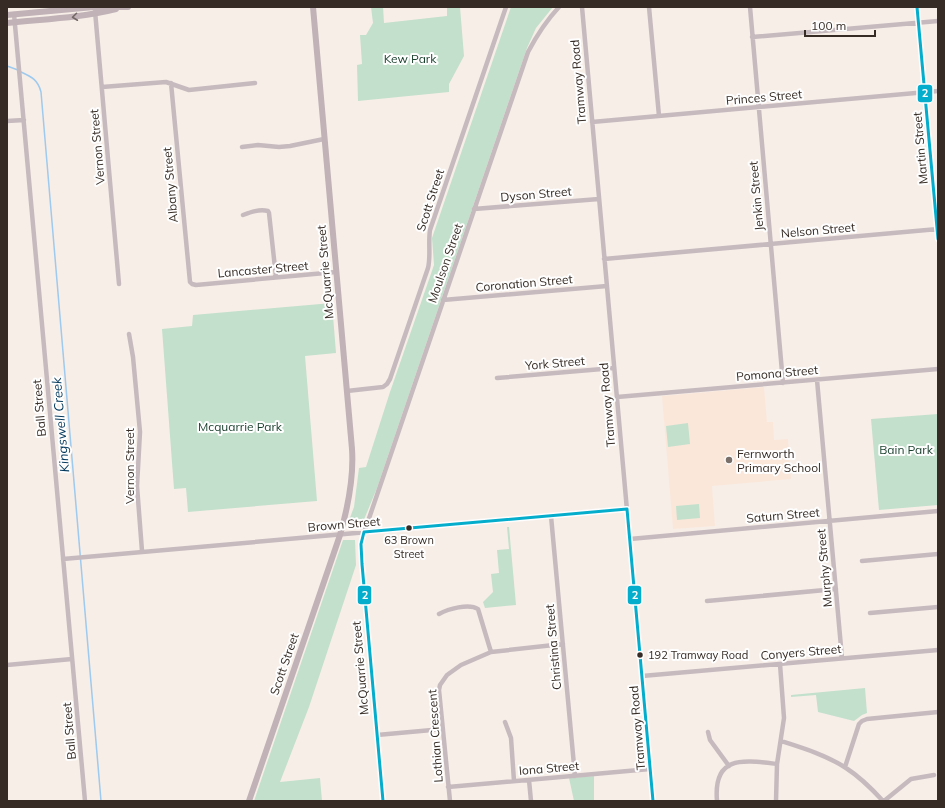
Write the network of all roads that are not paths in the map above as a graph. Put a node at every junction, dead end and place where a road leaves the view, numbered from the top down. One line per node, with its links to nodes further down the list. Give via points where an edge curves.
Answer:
1 (94, 7): 2 (main road); 10 (main road); 13 (street, Vernon Street)
2 (127, 7): 13 (main road)
3 (312, 7): 30 (main road, McQuarrie Street)
4 (506, 7): 51 (street, Scott Street, via 430,230 428,268 390,379 382,387)
5 (559, 7): 33 (street, Moulson Street, via 537,34 528,52)
6 (582, 7): 29 (street, Tramway Road)
7 (649, 7): 26 (street)
8 (750, 7): 19 (street, Jenkin Street)
9 (917, 7): 17 (street, Martin Street)
10 (57, 10): 12 (main road); 14 (street)
11 (7, 14): 12 (main road)
12 (14, 14): 16 (street, Ball Street)
13 (95, 14): 14 (main road, one-way to 14); 22 (street, Vernon Street)
14 (59, 19): 16 (main road)
15 (938, 21): 17 (street)
16 (15, 22): 18 (main road); 27 (street, Ball Street)
17 (919, 22): 19 (street); 24 (street, Martin Street)
18 (7, 23)
19 (752, 37): 25 (street, Jenkin Street)
20 (171, 83): 21 (street, via 189,90); 22 (street); 42 (street, Albany Street, via 189,278)
21 (255, 84)
22 (102, 87): 41 (street, Vernon Street)
23 (938, 92): 24 (street, Princes Street)
24 (925, 93): 25 (street, Princes Street); 35 (street, Martin Street)
25 (758, 107): 26 (street, Princes Street); 37 (street, Jenkin Street)
26 (659, 116): 29 (street, Princes Street)
27 (24, 120): 28 (street); 62 (street, Ball Street)
28 (7, 121)
29 (592, 122): 32 (street, Tramway Road)
30 (324, 139): 31 (street, via 280,147); 39 (main road, McQuarrie Street)
31 (242, 147)
32 (599, 199): 33 (street, Dyson Street); 38 (street, Tramway Road)
33 (474, 210): 44 (street, Moulson Street)
34 (243, 215): 40 (street, via 255,211 268,211)
35 (938, 230): 36 (street, Martin Street); 37 (street, Nelson Street)
36 (938, 239)
37 (771, 244): 38 (street, Nelson Street); 50 (street, Jenkin Street)
38 (604, 259): 43 (street, Tramway Road)
39 (336, 272): 40 (street, Lancaster Street); 51 (main road, McQuarrie Street)
40 (276, 277): 42 (street, Lancaster Street)
41 (119, 284)
42 (192, 284)
43 (607, 286): 44 (street, Coronation Street); 46 (street, Tramway Road)
44 (443, 300): 57 (street, Moulson Street)
45 (129, 334): 60 (street, Vernon Street, via 140,432 137,486)
46 (614, 368): 48 (street, York Street); 52 (street, Tramway Road)
47 (938, 369): 49 (street, Pomona Street)
48 (497, 378)
49 (817, 380): 50 (street, Pomona Street); 56 (street, Murphy Street)
50 (783, 383): 52 (street, Pomona Street)
51 (346, 390): 58 (main road, McQuarrie Street, via 352,469 347,509)
52 (617, 397): 53 (street, Tramway Road)
53 (627, 509): 55 (street, Brown Street); 59 (street, Tramway Road)
54 (938, 511): 56 (street, Saturn Street)
55 (551, 516): 57 (street, Brown Street); 69 (street, Christina Street)
56 (830, 521): 59 (street, Saturn Street); 64 (street, Murphy Street)
57 (364, 532): 58 (street, Brown Street); 81 (street, McQuarrie Street, via 361,544 362,564)
58 (340, 535): 60 (street, Brown Street); 93 (main road, Scott Street)
59 (630, 539): 76 (street, Tramway Road)
60 (142, 552): 62 (street, Brown Street)
61 (938, 554): 63 (street)
62 (63, 559): 73 (street, Ball Street)
63 (862, 561)
64 (836, 589): 65 (street); 72 (street, Murphy Street)
65 (707, 601)
66 (938, 607): 67 (street)
67 (870, 613)
68 (439, 614): 71 (street, via 449,609 478,609)
69 (563, 644): 71 (street, Lothian Crescent); 88 (street, Christina Street)
70 (938, 650): 72 (street, Conyers Street)
71 (491, 652): 79 (street, Lothian Crescent, via 461,665 442,680 439,690)
72 (842, 658): 74 (street, Conyers Street)
73 (72, 659): 75 (street); 92 (street, Ball Street)
74 (780, 664): 76 (street, Conyers Street); 82 (street, via 784,707)
75 (7, 665)
76 (642, 676): 86 (street, Tramway Road)
77 (938, 712): 85 (street, via 862,721)
78 (505, 722): 90 (street, via 511,738)
79 (443, 729): 81 (street); 91 (street, Lothian Crescent)
80 (708, 732): 84 (street, via 710,740)
81 (377, 735): 94 (street, McQuarrie Street)
82 (781, 741): 83 (street); 85 (street, via 816,752)
83 (777, 764): 84 (street, via 742,761); 99 (street)
84 (729, 766): 98 (street, via 718,779)
85 (845, 767): 100 (street)
86 (650, 769): 88 (street, Iona Street); 97 (street, Tramway Road)
87 (934, 775): 100 (street, via 911,779)
88 (575, 776): 89 (street, Iona Street)
89 (529, 780): 90 (street, Iona Street); 96 (street)
90 (514, 781): 91 (street, Iona Street)
91 (448, 787): 95 (street, Lothian Crescent)
92 (85, 801)
93 (249, 801)
94 (383, 801)
95 (450, 801)
96 (531, 801)
97 (653, 801)
98 (717, 801)
99 (776, 801)
100 (883, 801)

